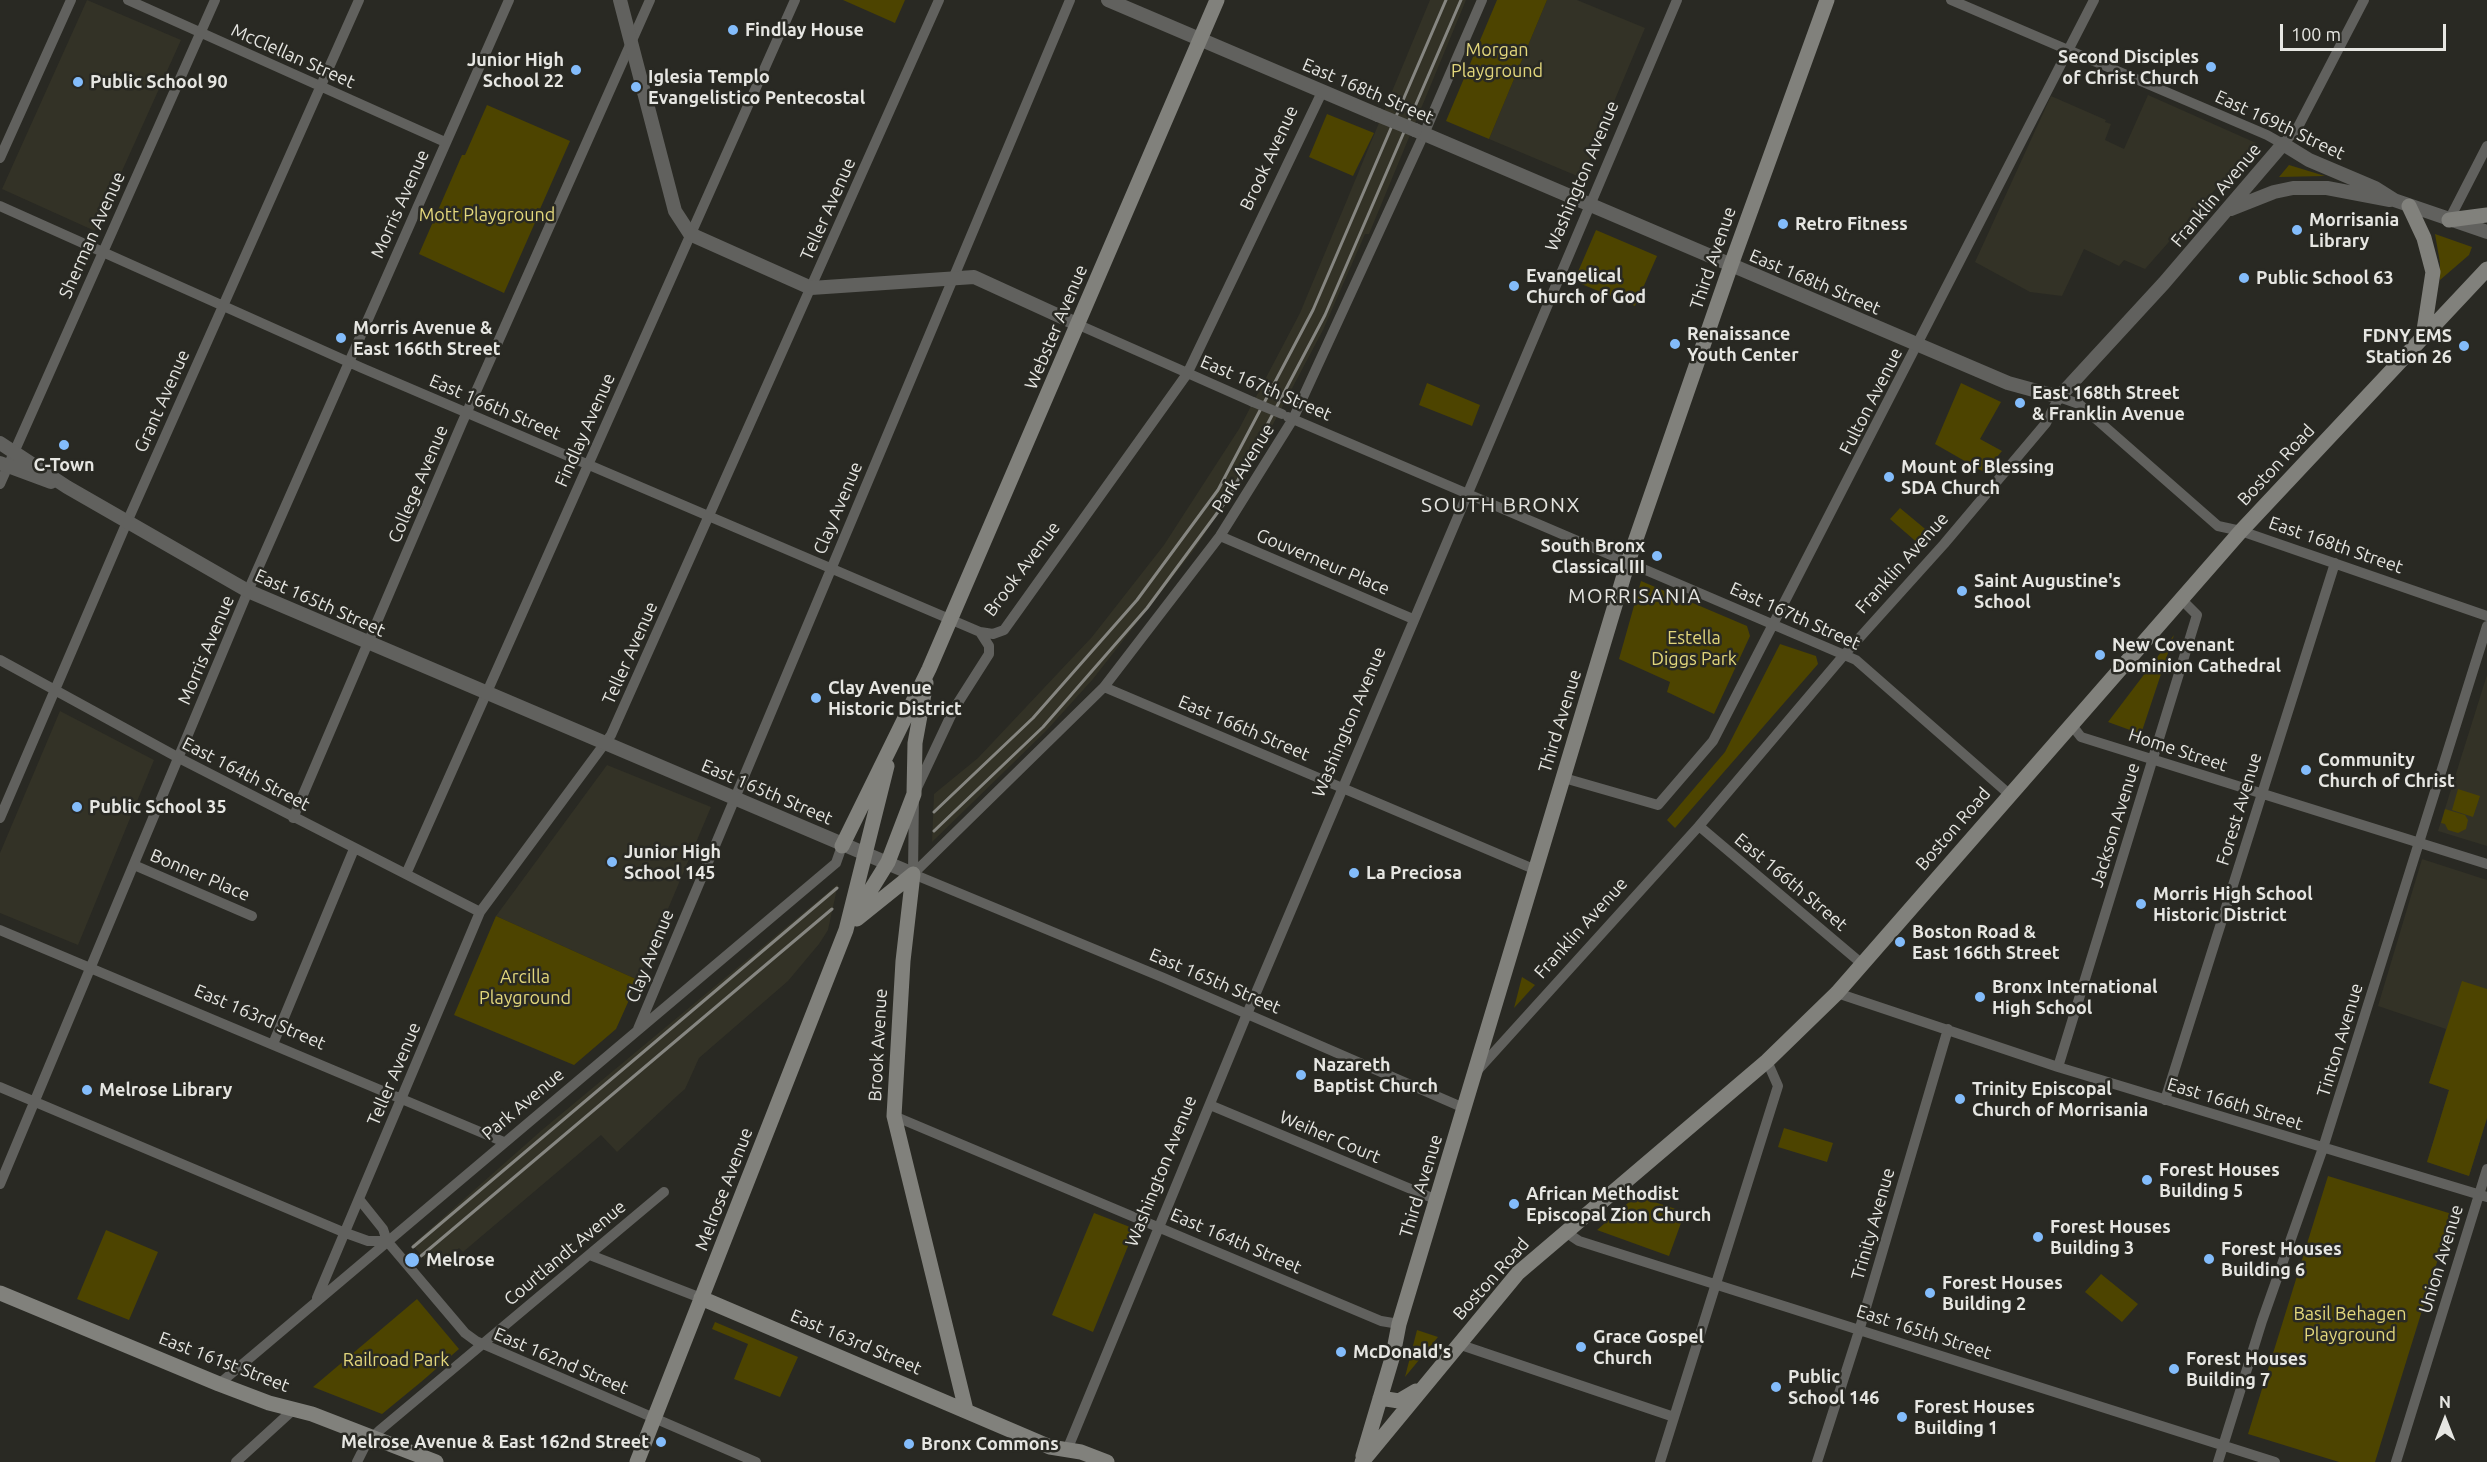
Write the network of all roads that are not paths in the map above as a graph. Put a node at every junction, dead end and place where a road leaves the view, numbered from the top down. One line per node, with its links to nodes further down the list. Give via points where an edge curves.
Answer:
1 (71, 0): 29 (street)
2 (128, 0): 19 (street, McClellan Street)
3 (214, 0): 19 (street, Sherman Avenue)
4 (359, 0): 23 (street, Grant Avenue)
5 (509, 0): 26 (street, Morris Avenue)
6 (620, 0): 21 (street)
7 (650, 0): 21 (street, College Avenue)
8 (795, 0): 38 (street, Findlay Avenue)
9 (939, 0): 43 (street, Teller Avenue)
10 (1070, 0): 42 (street, Clay Avenue)
11 (1108, 0): 20 (street, East 168th Street)
12 (1217, 0): 20 (main road, Webster Avenue)
13 (1482, 0): 25 (street, Park Avenue)
14 (1677, 0): 31 (street, Washington Avenue)
15 (1827, 0): 40 (main road, Third Avenue)
16 (1951, 0): 22 (street, East 169th Street)
17 (2094, 0): 22 (street, Fulton Avenue)
18 (2364, 0): 27 (street, Franklin Avenue, via 2298,127)
19 (200, 32): 23 (street, McClellan Street); 39 (street, Sherman Avenue)
20 (1200, 39): 24 (street, East 168th Street); 45 (main road, Webster Avenue)
21 (631, 43): 38 (street, via 675,211); 51 (street, College Avenue)
22 (2068, 51): 27 (street, East 169th Street); 47 (street, Fulton Avenue)
23 (321, 87): 26 (street, McClellan Street); 44 (street, Grant Avenue)
24 (1323, 90): 25 (street, East 168th Street, bridge); 49 (street, Brook Avenue)
25 (1420, 132): 31 (street, East 168th Street); 52 (street, Park Avenue)
26 (445, 142): 48 (street, Morris Avenue)
27 (2283, 144): 30 (street, East 169th Street); 34 (street, Franklin Avenue)
28 (2487, 146): 36 (street)
29 (0, 158)
30 (2394, 200): 33 (street, East 169th Street); 34 (street, East 169th Street, via 2327,188 2293,188)
31 (1591, 205): 40 (street, East 168th Street); 59 (street, Washington Avenue)
32 (0, 206): 39 (street, East 166th Street)
33 (2409, 206): 36 (street, East 169th Street); 46 (main road, via 2424,238 2433,273)
34 (2227, 211): 50 (street, Franklin Avenue)
35 (2487, 215): 36 (main road)
36 (2449, 220): 37 (street, East 169th Street)
37 (2487, 232)
38 (690, 234): 43 (street, East 167th Street); 55 (street, Findlay Avenue)
39 (103, 252): 44 (street, East 166th Street); 54 (street, Sherman Avenue)
40 (1731, 265): 47 (street, East 168th Street); 64 (main road, Third Avenue)
41 (2487, 269): 46 (main road, Boston Road)
42 (954, 276): 43 (street, East 167th Street); 45 (street, East 167th Street, via 974,277); 66 (street, Clay Avenue)
43 (811, 288): 60 (street, Teller Avenue)
44 (223, 306): 48 (street, East 166th Street); 61 (street, Grant Avenue)
45 (1078, 325): 49 (street, East 167th Street); 70 (main road, Webster Avenue)
46 (2423, 337): 62 (main road, Boston Road)
47 (1918, 345): 50 (street, East 168th Street, via 2008,383); 72 (street, Fulton Avenue)
48 (348, 362): 51 (street, East 166th Street); 67 (street, Morris Avenue)
49 (1188, 374): 52 (street, East 167th Street, bridge); 74 (street, Brook Avenue, via 1004,630 993,634)
50 (2059, 397): 62 (street, East 168th Street, via 2079,404 2218,526); 76 (street, Franklin Avenue, via 2046,423)
51 (467, 412): 55 (street, East 166th Street); 75 (street, College Avenue)
52 (1293, 419): 59 (street, East 167th Street); 63 (street, Park Avenue)
53 (0, 443): 54 (street, East 165th Street)
54 (14, 450): 56 (street, Sherman Avenue); 58 (street, East 165th Street)
55 (588, 464): 60 (street, East 166th Street); 81 (street, Findlay Avenue)
56 (4, 465): 57 (street, Sherman Avenue); 58 (street, East 165th Street)
57 (0, 484)
58 (67, 487): 61 (street, East 165th Street)
59 (1467, 493): 64 (street, East 167th Street); 71 (street, Washington Avenue)
60 (709, 516): 66 (street, East 166th Street); 83 (street, Teller Avenue)
61 (127, 522): 67 (street, East 165th Street); 80 (street, Grant Avenue)
62 (2241, 531): 65 (street, East 168th Street); 68 (main road, Boston Road)
63 (1220, 536): 71 (street, Gouverneur Place); 79 (street, Park Avenue)
64 (1628, 562): 72 (street, East 167th Street); 87 (main road, Third Avenue)
65 (2335, 563): 69 (street, East 168th Street); 91 (street, Forest Avenue)
66 (831, 568): 70 (street, East 166th Street); 92 (street, Clay Avenue)
67 (248, 591): 75 (street, East 165th Street); 85 (street, Morris Avenue)
68 (2181, 599): 82 (main road, Boston Road); 86 (street, Jackson Avenue, via 2197,615)
69 (2487, 616)
70 (951, 619): 74 (street, East 166th Street); 78 (main road, Webster Avenue)
71 (1413, 619): 88 (street, Washington Avenue)
72 (1774, 626): 76 (street, East 167th Street); 87 (street, Fulton Avenue, via 1713,741 1658,805)
73 (2487, 626): 96 (street, Tinton Avenue)
74 (980, 632): 89 (street, Brook Avenue, via 989,646 989,654 954,709)
75 (367, 644): 81 (street, East 165th Street); 94 (street, College Avenue)
76 (1844, 655): 90 (street, East 167th Street, via 1856,660); 95 (street, Franklin Avenue)
77 (0, 660): 80 (street, East 164th Street)
78 (929, 669): 84 (main road, Webster Avenue); 89 (main road, Webster Avenue, via 915,744)
79 (1104, 687): 88 (street, East 166th Street); 105 (street, Park Avenue)
80 (54, 690): 85 (street, East 164th Street); 93 (street, Grant Avenue)
81 (485, 694): 83 (street, East 165th Street); 104 (street, Findlay Avenue)
82 (2071, 724): 86 (street, Home Street, via 2081,737); 90 (main road, Boston Road)
83 (604, 744): 92 (street, East 165th Street); 106 (street, Teller Avenue)
84 (892, 744): 97 (main road, Webster Avenue); 99 (main road, Webster Avenue)
85 (179, 758): 94 (street, East 164th Street); 102 (street, Morris Avenue)
86 (2153, 759): 91 (street, Home Street); 118 (street, Jackson Avenue)
87 (1564, 778): 103 (main road, Third Avenue)
88 (1343, 788): 103 (street, East 166th Street); 113 (street, Washington Avenue)
89 (914, 794): 100 (main road, Webster Avenue); 105 (street, Brook Avenue)
90 (2009, 794): 110 (main road, Boston Road)
91 (2261, 794): 96 (street, Home Street); 122 (street, Forest Avenue)
92 (733, 798): 97 (street, East 165th Street); 114 (street, Clay Avenue)
93 (0, 818)
94 (293, 818): 98 (street, East 164th Street)
95 (1699, 826): 110 (street, East 166th Street); 119 (street, Franklin Avenue)
96 (2419, 843): 101 (street, Home Street); 128 (street, Tinton Avenue)
97 (843, 846): 99 (street, East 165th Street); 114 (street, Park Avenue, via 836,863)
98 (354, 849): 104 (street, East 164th Street); 116 (street)
99 (864, 853): 100 (street, East 165th Street); 109 (main road, Melrose Avenue)
100 (888, 862): 105 (street, East 165th Street); 109 (main road, Melrose Avenue)
101 (2487, 864)
102 (134, 865): 107 (street, Bonner Place); 111 (street, Morris Avenue)
103 (1536, 870): 119 (main road, Third Avenue)
104 (406, 874): 106 (street, East 164th Street)
105 (913, 874): 109 (main road); 113 (street, East 165th Street); 126 (main road, Brook Avenue, via 903,961)
106 (480, 912): 121 (street, Teller Avenue)
107 (252, 916)
108 (0, 930): 111 (street, East 163rd Street)
109 (846, 930): 143 (main road, Melrose Avenue)
110 (1861, 963): 112 (main road, Boston Road)
111 (91, 968): 116 (street, East 163rd Street); 123 (street, Morris Avenue)
112 (1837, 993): 115 (street, East 166th Street); 117 (main road, Boston Road)
113 (1247, 1014): 124 (street, Washington Avenue); 125 (street, East 165th Street)
114 (638, 1029): 127 (street, Park Avenue)
115 (1948, 1029): 118 (street, East 166th Street); 145 (street, Trinity Avenue)
116 (273, 1044): 121 (street, East 163rd Street)
117 (1767, 1061): 136 (main road, Boston Road); 140 (street, via 1779,1086)
118 (2058, 1067): 122 (street, East 166th Street)
119 (1477, 1071): 125 (main road, Third Avenue)
120 (0, 1087): 123 (street)
121 (402, 1098): 127 (street, East 163rd Street); 133 (street, Teller Avenue)
122 (2165, 1100): 128 (street, East 166th Street)
123 (35, 1102): 130 (street, Morris Avenue); 137 (street)
124 (1209, 1105): 134 (street, Weiher Court); 135 (street, Washington Avenue)
125 (1464, 1108): 134 (main road, Third Avenue)
126 (894, 1116): 135 (street, East 164th Street); 152 (main road, Brook Avenue)
127 (504, 1142): 138 (street, Park Avenue)
128 (2324, 1148): 132 (street, East 166th Street); 156 (street, Tinton Avenue)
129 (2487, 1169): 132 (street, Union Avenue)
130 (0, 1184)
131 (664, 1192): 139 (street, Courtlandt Avenue)
132 (2483, 1196): 169 (street, Union Avenue)
133 (358, 1199): 137 (street, Teller Avenue); 138 (street, East 162nd Street, via 383,1229)
134 (1437, 1200): 144 (main road, Third Avenue)
135 (1160, 1226): 144 (street, East 164th Street, via 1381,1321); 157 (street, Washington Avenue)
136 (1564, 1231): 140 (street, East 165th Street, via 1579,1241); 147 (main road, Boston Road, via 1518,1273)
137 (343, 1232): 138 (street, via 368,1241); 142 (street, Teller Avenue)
138 (387, 1241): 142 (street, Park Avenue); 146 (street, East 162nd Street, via 465,1333)
139 (590, 1255): 143 (street, East 163rd Street); 146 (street, Courtlandt Avenue)
140 (1717, 1286): 145 (street, East 165th Street); 153 (street)
141 (0, 1293): 148 (main road, East 161st Street)
142 (317, 1298): 148 (street, Park Avenue)
143 (701, 1298): 152 (main road, East 163rd Street); 154 (main road, Melrose Avenue)
144 (1399, 1324): 150 (main road, Third Avenue)
145 (1859, 1331): 156 (street, East 165th Street); 166 (street, Trinity Avenue)
146 (481, 1344): 154 (street, East 162nd Street); 155 (street, Courtlandt Avenue)
147 (1458, 1344): 149 (main road, Boston Road); 153 (street)
148 (219, 1384): 151 (main road, East 161st Street)
149 (1424, 1386): 150 (main road, Boston Road, via 1399,1401); 164 (main road, Boston Road)
150 (1380, 1398): 164 (main road, Third Avenue)
151 (294, 1409): 155 (main road, East 161st Street); 158 (street)
152 (966, 1410): 157 (main road, East 163rd Street)
153 (1674, 1417): 165 (street)
154 (655, 1419): 161 (main road, Melrose Avenue); 162 (street, East 162nd Street)
155 (374, 1437): 159 (street, Courtlandt Avenue); 160 (main road, East 161st Street)
156 (2223, 1445): 167 (street, Tinton Avenue); 168 (street, East 165th Street)
157 (1065, 1456): 163 (main road, East 163rd Street)
158 (236, 1462)
159 (357, 1462)
160 (436, 1462)
161 (637, 1462)
162 (756, 1462)
163 (1107, 1462)
164 (1362, 1462)
165 (1660, 1462)
166 (1817, 1462)
167 (2218, 1462)
168 (2275, 1462)
169 (2396, 1462)

